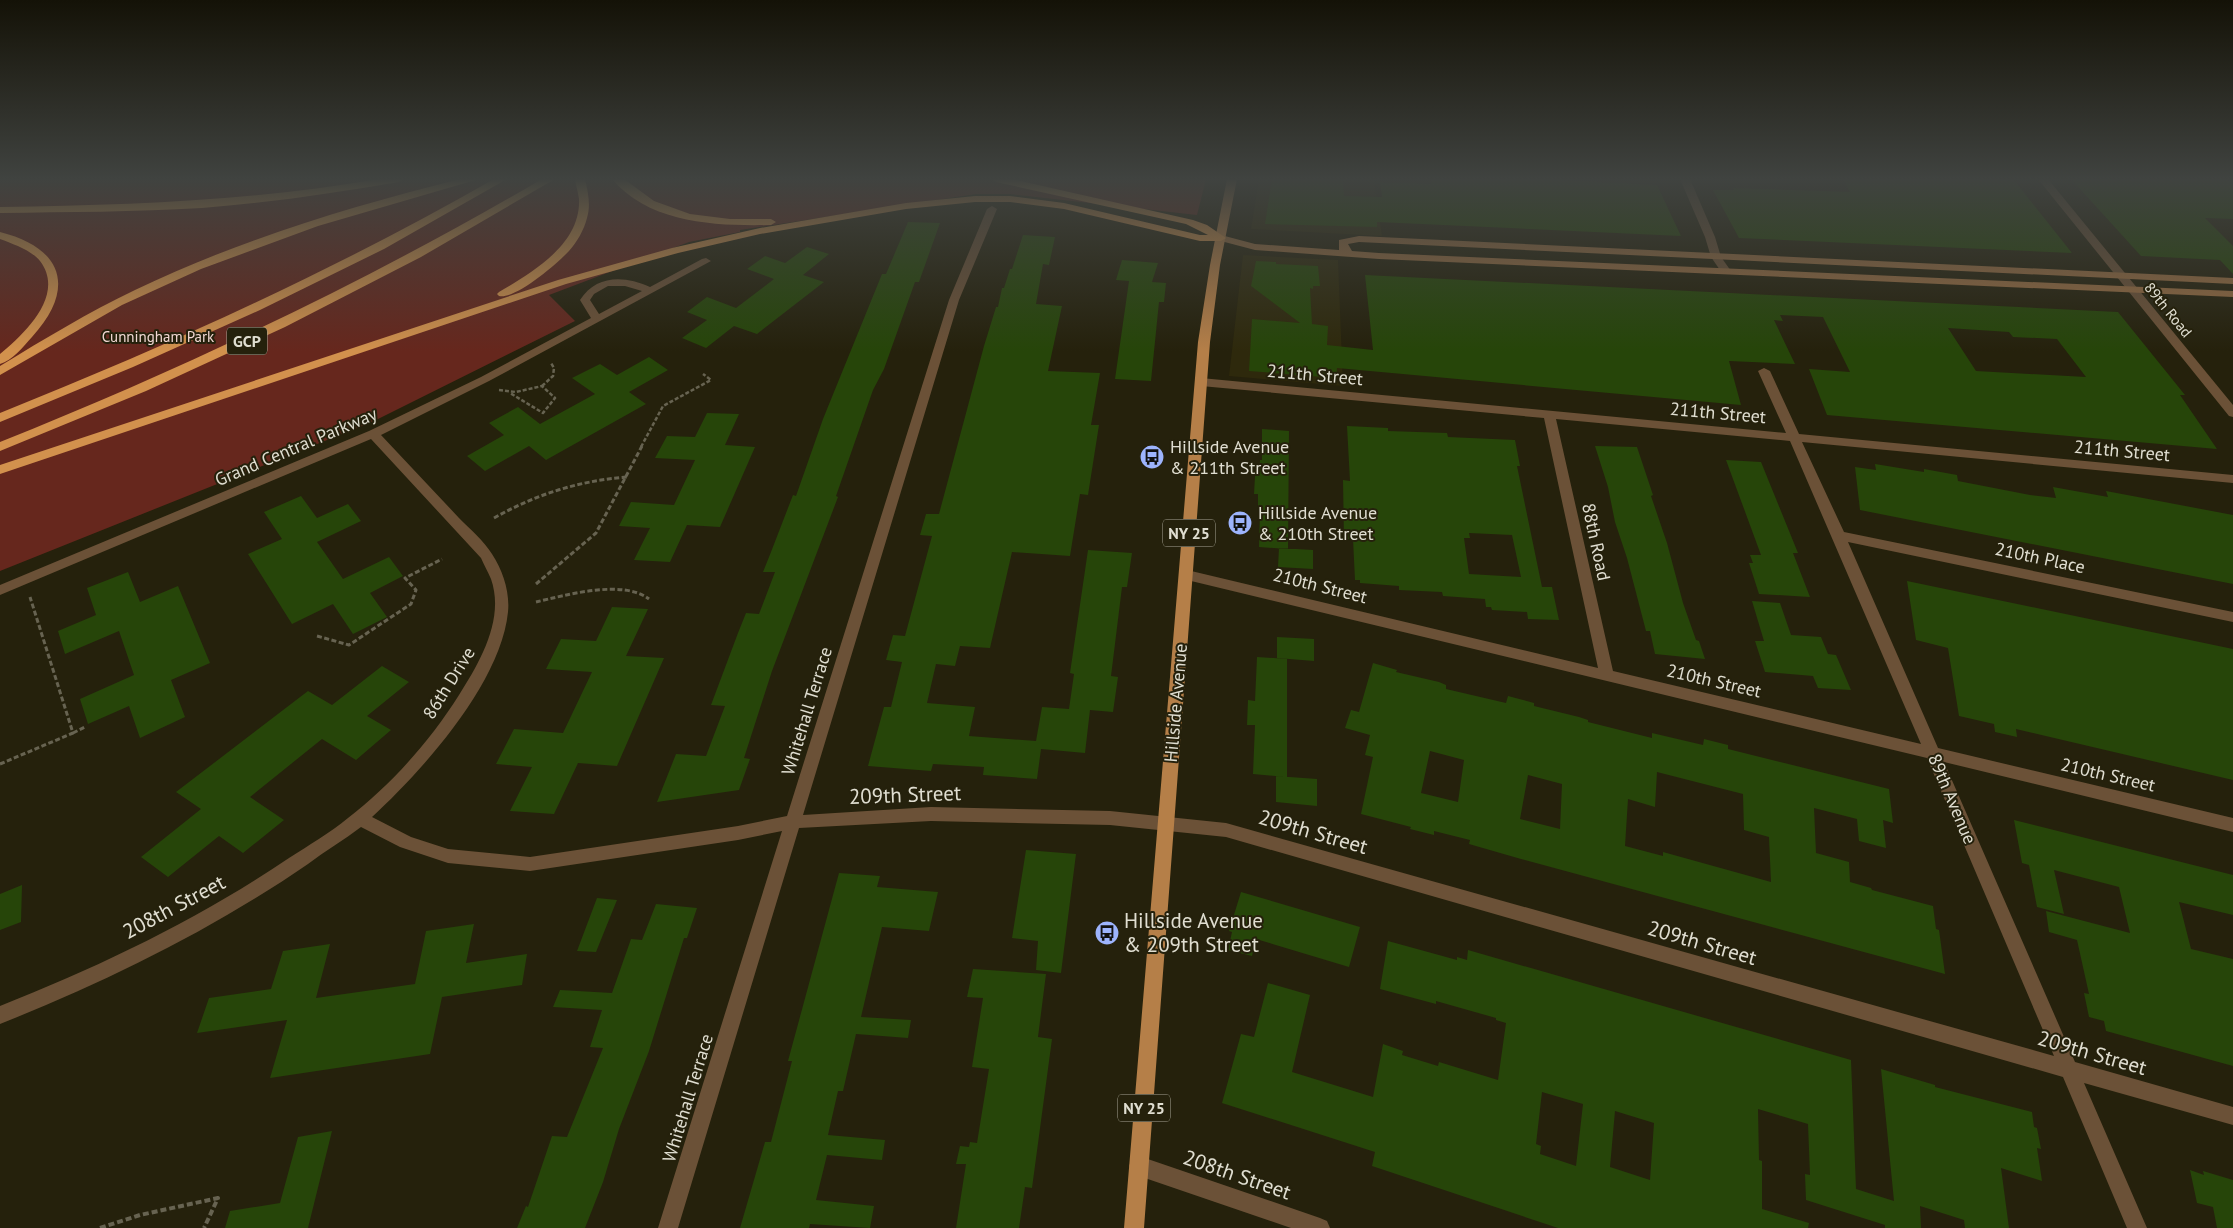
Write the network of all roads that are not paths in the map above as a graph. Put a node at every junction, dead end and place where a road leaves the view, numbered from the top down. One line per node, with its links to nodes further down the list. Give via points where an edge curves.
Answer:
1 (3, 236): 32 (highway, via 38,253 49,266 54,281 43,316 28,336)
2 (277, 236): 33 (highway, via 223,255 157,284 102,311)
3 (399, 236): 38 (highway, GCP, via 219,326)
4 (451, 236): 41 (highway, GCP, via 389,271 242,343)
5 (573, 236): 30 (highway, via 549,264 505,293)
6 (741, 236): 30 (highway, via 598,271)
7 (981, 236): 51 (street, Whitehall Terrace, via 954,300)
8 (1187, 236): 12 (highway)
9 (1218, 236): 12 (highway)
10 (1710, 236): 16 (street)
11 (2089, 236): 23 (street, 89th Road)
12 (1221, 238): 15 (main road, via 1255,247); 35 (main road, Hillside Avenue / NY 25, via 1207,315)
13 (1474, 245): 14 (main road); 15 (main road, via 1352,238 1342,244); 17 (main road)
14 (1580, 250): 16 (main road); 20 (main road)
15 (1348, 252): 17 (main road)
16 (1716, 257): 19 (main road); 22 (street)
17 (1481, 260): 20 (main road)
18 (706, 261): 28 (street, Grand Central Parkway)
19 (1852, 263): 21 (main road); 24 (main road)
20 (1589, 265): 22 (main road)
21 (1967, 268): 23 (main road); 26 (main road)
22 (1726, 271): 24 (main road)
23 (2121, 276): 25 (main road); 27 (street, 89th Road)
24 (1863, 277): 26 (main road)
25 (2233, 281)
26 (1979, 283): 27 (main road)
27 (2133, 290): 29 (main road); 36 (street, 89th Road)
28 (651, 291): 31 (street, Grand Central Parkway); 31 (street, via 630,282 598,287 585,300)
29 (2233, 294)
30 (445, 320): 42 (highway)
31 (598, 320): 39 (street, Grand Central Parkway)
32 (0, 360)
33 (0, 370)
34 (1764, 371): 40 (street, 89th Avenue)
35 (1201, 382): 37 (street, 211th Street); 45 (main road, Hillside Avenue / NY 25)
36 (2233, 413)
37 (1549, 416): 40 (street, 211th Street); 48 (street, 88th Road)
38 (0, 418)
39 (373, 434): 46 (street, Grand Central Parkway); 50 (street, 86th Drive, via 487,556 498,581 502,616 481,672 458,710 401,777)
40 (1794, 438): 43 (street, 211th Street); 44 (street, 89th Avenue)
41 (0, 447)
42 (0, 470)
43 (2233, 479)
44 (1839, 536): 47 (street, 210th Place); 49 (street, 89th Avenue)
45 (1186, 574): 48 (street, 210th Street); 52 (main road, Hillside Avenue / NY 25)
46 (0, 590)
47 (2233, 617)
48 (1607, 676): 49 (street, 210th Street)
49 (1932, 753): 53 (street, 210th Street); 55 (street, 89th Avenue)
50 (359, 818): 51 (street, 209th Street, via 406,842 448,856 530,864); 54 (street, 208th Street, via 269,882 170,939 56,993)
51 (793, 822): 52 (street, 209th Street, via 930,814 1110,818); 58 (street, Whitehall Terrace)
52 (1166, 824): 55 (street, 209th Street, via 1226,830); 57 (main road, Hillside Avenue / NY 25)
53 (2233, 825)
54 (0, 1015)
55 (2069, 1071): 56 (street, 209th Street); 61 (street, 89th Avenue)
56 (2233, 1116)
57 (1139, 1166): 59 (main road, Hillside Avenue / NY 25); 60 (street, 208th Street)
58 (668, 1228)
59 (1134, 1228)
60 (1320, 1228)
61 (2137, 1228)

